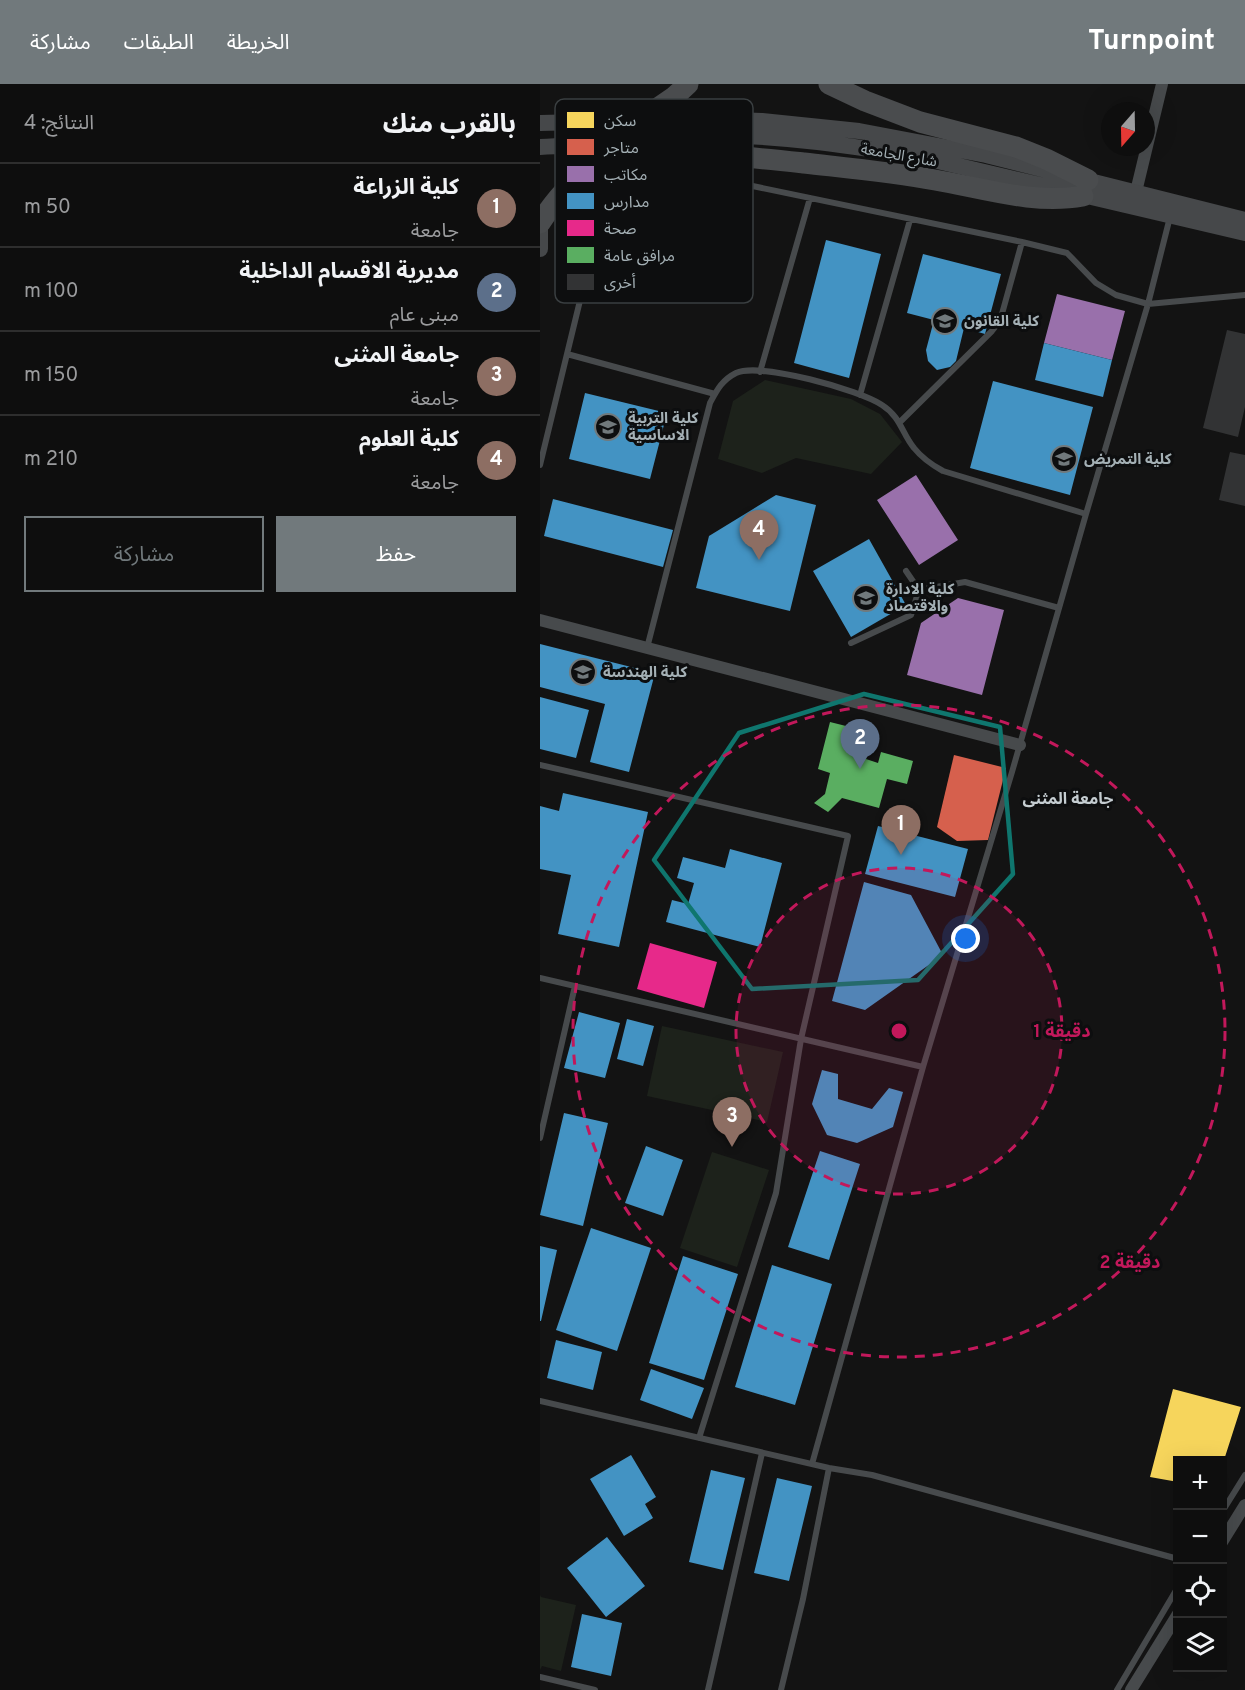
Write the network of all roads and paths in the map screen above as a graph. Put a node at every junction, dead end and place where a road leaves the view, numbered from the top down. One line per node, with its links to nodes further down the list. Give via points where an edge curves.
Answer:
1 (688, 84): 4 (highway)
2 (829, 84): 9 (highway, via 911,119 1046,159)
3 (1162, 84): 11 (street)
4 (671, 99)
5 (753, 121): 9 (main road, via 860,131 986,155)
6 (753, 137): 9 (main road, شارع الجامعة, via 791,139 929,159)
7 (753, 158): 9 (highway, via 922,178 1049,199 1066,199)
8 (753, 186): 10 (lane)
9 (1085, 188): 11 (main road)
10 (810, 198): 14 (lane); 24 (lane)
11 (1134, 200): 13 (main road)
12 (555, 203): 16 (highway)
13 (1172, 209): 15 (main road); 17 (main road); 22 (lane)
14 (910, 220): 18 (lane); 26 (lane)
15 (1245, 220)
16 (540, 225): 19 (main road)
17 (1245, 233)
18 (1022, 242): 22 (lane, via 1067,253 1096,283 1116,295); 27 (lane, via 1000,321)
19 (540, 249)
20 (1245, 295): 22 (lane)
21 (579, 303): 23 (lane)
22 (1148, 304): 29 (lane)
23 (567, 354): 25 (lane); 28 (lane)
24 (760, 372): 25 (lane, via 738,372 721,383); 26 (lane, via 819,381)
25 (715, 394): 35 (lane)
26 (860, 395): 27 (lane, via 883,405)
27 (900, 422): 29 (lane, via 913,447 943,471)
28 (540, 465)
29 (1086, 514): 32 (lane)
30 (906, 571): 31 (lane)
31 (919, 590): 32 (lane, via 965,582); 34 (lane, via 911,615)
32 (1059, 608): 36 (lane)
33 (540, 620): 35 (street)
34 (851, 643)
35 (647, 648): 36 (street)
36 (1020, 745): 41 (lane)
37 (540, 765): 40 (lane, via 848,836)
38 (540, 978): 39 (lane)
39 (575, 986): 40 (lane); 42 (lane)
40 (801, 1039): 41 (lane); 44 (lane, via 776,1193)
41 (923, 1067): 46 (lane)
42 (540, 1138)
43 (540, 1401): 44 (lane)
44 (699, 1438): 45 (lane)
45 (762, 1452): 46 (lane); 57 (lane)
46 (812, 1464): 47 (lane)
47 (829, 1468): 52 (lane, via 872,1475); 58 (lane, via 804,1599)
48 (1245, 1475): 50 (lane)
49 (1245, 1505): 51 (street)
50 (1223, 1510)
51 (1227, 1534)
52 (1173, 1558)
53 (1173, 1595): 59 (lane)
54 (1176, 1618): 60 (street)
55 (540, 1677): 56 (lane)
56 (595, 1690)
57 (708, 1690)
58 (781, 1690)
59 (1117, 1690)
60 (1131, 1690)

